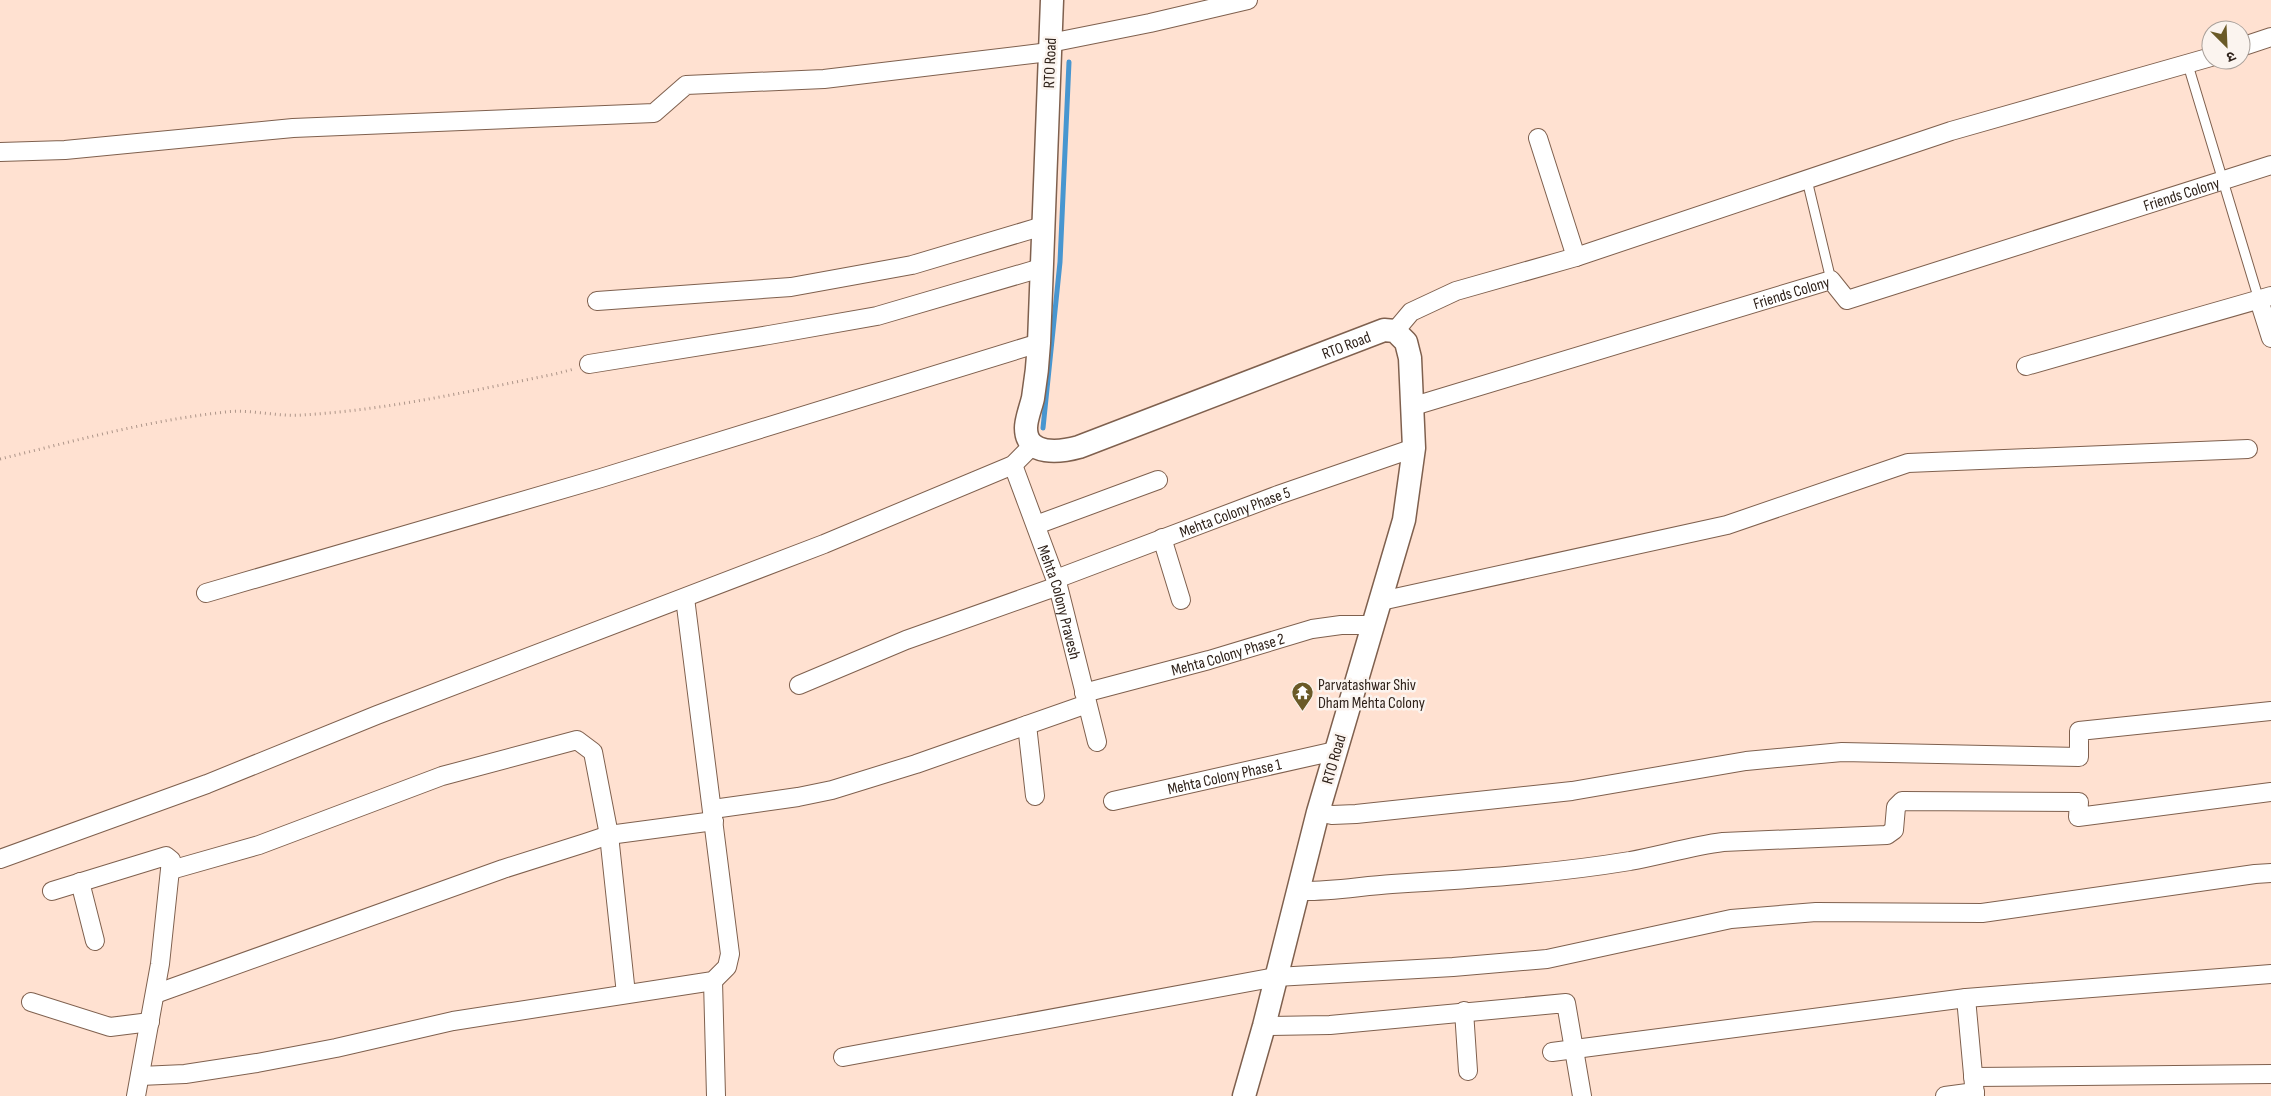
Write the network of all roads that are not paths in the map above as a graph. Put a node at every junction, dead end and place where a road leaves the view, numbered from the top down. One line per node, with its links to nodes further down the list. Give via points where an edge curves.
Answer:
1 (1052, 0): 5 (street, RTO Road)
2 (1238, 1): 5 (street)
3 (2271, 37): 4 (street)
4 (2251, 44)
5 (1050, 47): 9 (street, via 824,79 686,85 654,112 293,128 65,150); 13 (street, RTO Road)
6 (2201, 60): 7 (street)
7 (2188, 64): 11 (street, via 1951,131); 12 (lane)
8 (1538, 138): 14 (street)
9 (0, 152)
10 (2271, 164): 12 (street, Friends Colony)
11 (1807, 180): 14 (street); 16 (lane)
12 (2221, 180): 16 (street, Friends Colony, via 1847,300); 17 (lane)
13 (1044, 226): 15 (street, RTO Road); 18 (street, via 912,265 791,286)
14 (1576, 257): 19 (street, via 1456,291 1411,312)
15 (1041, 268): 21 (street, RTO Road); 22 (street, via 878,316)
16 (1831, 280): 24 (street, Friends Colony)
17 (2265, 298): 20 (street); 23 (street)
18 (597, 300)
19 (1395, 331): 24 (street, RTO Road, via 1406,342); 25 (street, RTO Road, via 1371,334 1079,447 1051,452)
20 (2271, 338)
21 (1039, 343): 25 (street, RTO Road, via 1026,428); 33 (street, via 601,478)
22 (589, 364)
23 (2026, 366)
24 (1414, 406): 26 (street, RTO Road)
25 (1033, 445): 28 (street)
26 (1414, 448): 31 (street, Mehta Colony Phase 5); 36 (street, RTO Road, via 1404,520)
27 (2248, 448): 36 (street, via 1908,463 1727,525)
28 (1013, 464): 30 (street, Mehta Colony Pravesh); 34 (street)
29 (1158, 480): 30 (street)
30 (1036, 525): 32 (street, Mehta Colony Pravesh)
31 (1162, 538): 32 (street, Mehta Colony Phase 5); 35 (street)
32 (1057, 582): 38 (street, Mehta Colony Phase 5); 39 (street, Mehta Colony Pravesh)
33 (206, 594)
34 (686, 598): 48 (street); 50 (street, via 377,715 208,784)
35 (1181, 600)
36 (1381, 601): 37 (street, RTO Road)
37 (1374, 625): 39 (street, Mehta Colony Phase 2, via 1312,629); 43 (street, RTO Road)
38 (799, 684)
39 (1085, 698): 41 (street, Mehta Colony Phase 2); 42 (street, Mehta Colony Pravesh)
40 (2271, 711): 47 (street, via 2079,731 2079,756 1842,752 1746,761 1572,791 1356,814)
41 (1027, 725): 45 (street); 48 (street, Mehta Colony Phase 2, via 832,790)
42 (1097, 742)
43 (1335, 751): 46 (street, Mehta Colony Phase 1); 47 (street, RTO Road)
44 (2271, 792): 55 (street, via 2078,817 2079,802 1902,801 1896,808 1894,830 1887,835 1723,842 1553,873)
45 (1035, 796)
46 (1113, 801)
47 (1318, 812): 55 (street, RTO Road)
48 (714, 815): 49 (street, Mehta Colony Phase 2); 59 (street, via 730,954 727,967)
49 (609, 836): 51 (street, via 593,752 577,740 442,776 258,845); 60 (street, Mehta Colony Phase 2, via 502,869); 61 (street)
50 (0, 859)
51 (171, 870): 53 (street, via 166,856); 60 (street)
52 (2271, 873): 58 (street, via 1982,913 1816,912 1731,919 1547,959)
53 (80, 882): 54 (street); 56 (street)
54 (52, 891)
55 (1298, 891): 58 (street, RTO Road)
56 (95, 941)
57 (2271, 974): 62 (street)
58 (1276, 976): 66 (street, RTO Road); 69 (street)
59 (714, 981): 61 (street); 75 (street)
60 (155, 994): 65 (street)
61 (626, 994): 72 (street, via 453,1021 258,1063 185,1074)
62 (1966, 998): 67 (street); 73 (street)
63 (31, 1002): 65 (street, via 110,1027)
64 (1464, 1012): 66 (street, via 1330,1025); 67 (street, via 1566,1004); 70 (street)
65 (150, 1022): 72 (street)
66 (1264, 1026): 76 (street, RTO Road)
67 (1575, 1049): 68 (street); 77 (street)
68 (1552, 1052)
69 (843, 1057)
70 (1468, 1071)
71 (2271, 1074): 73 (street)
72 (140, 1076): 74 (street)
73 (1974, 1088): 78 (street)
74 (136, 1096)
75 (716, 1096)
76 (1244, 1096)
77 (1582, 1096)
78 (1944, 1096)

